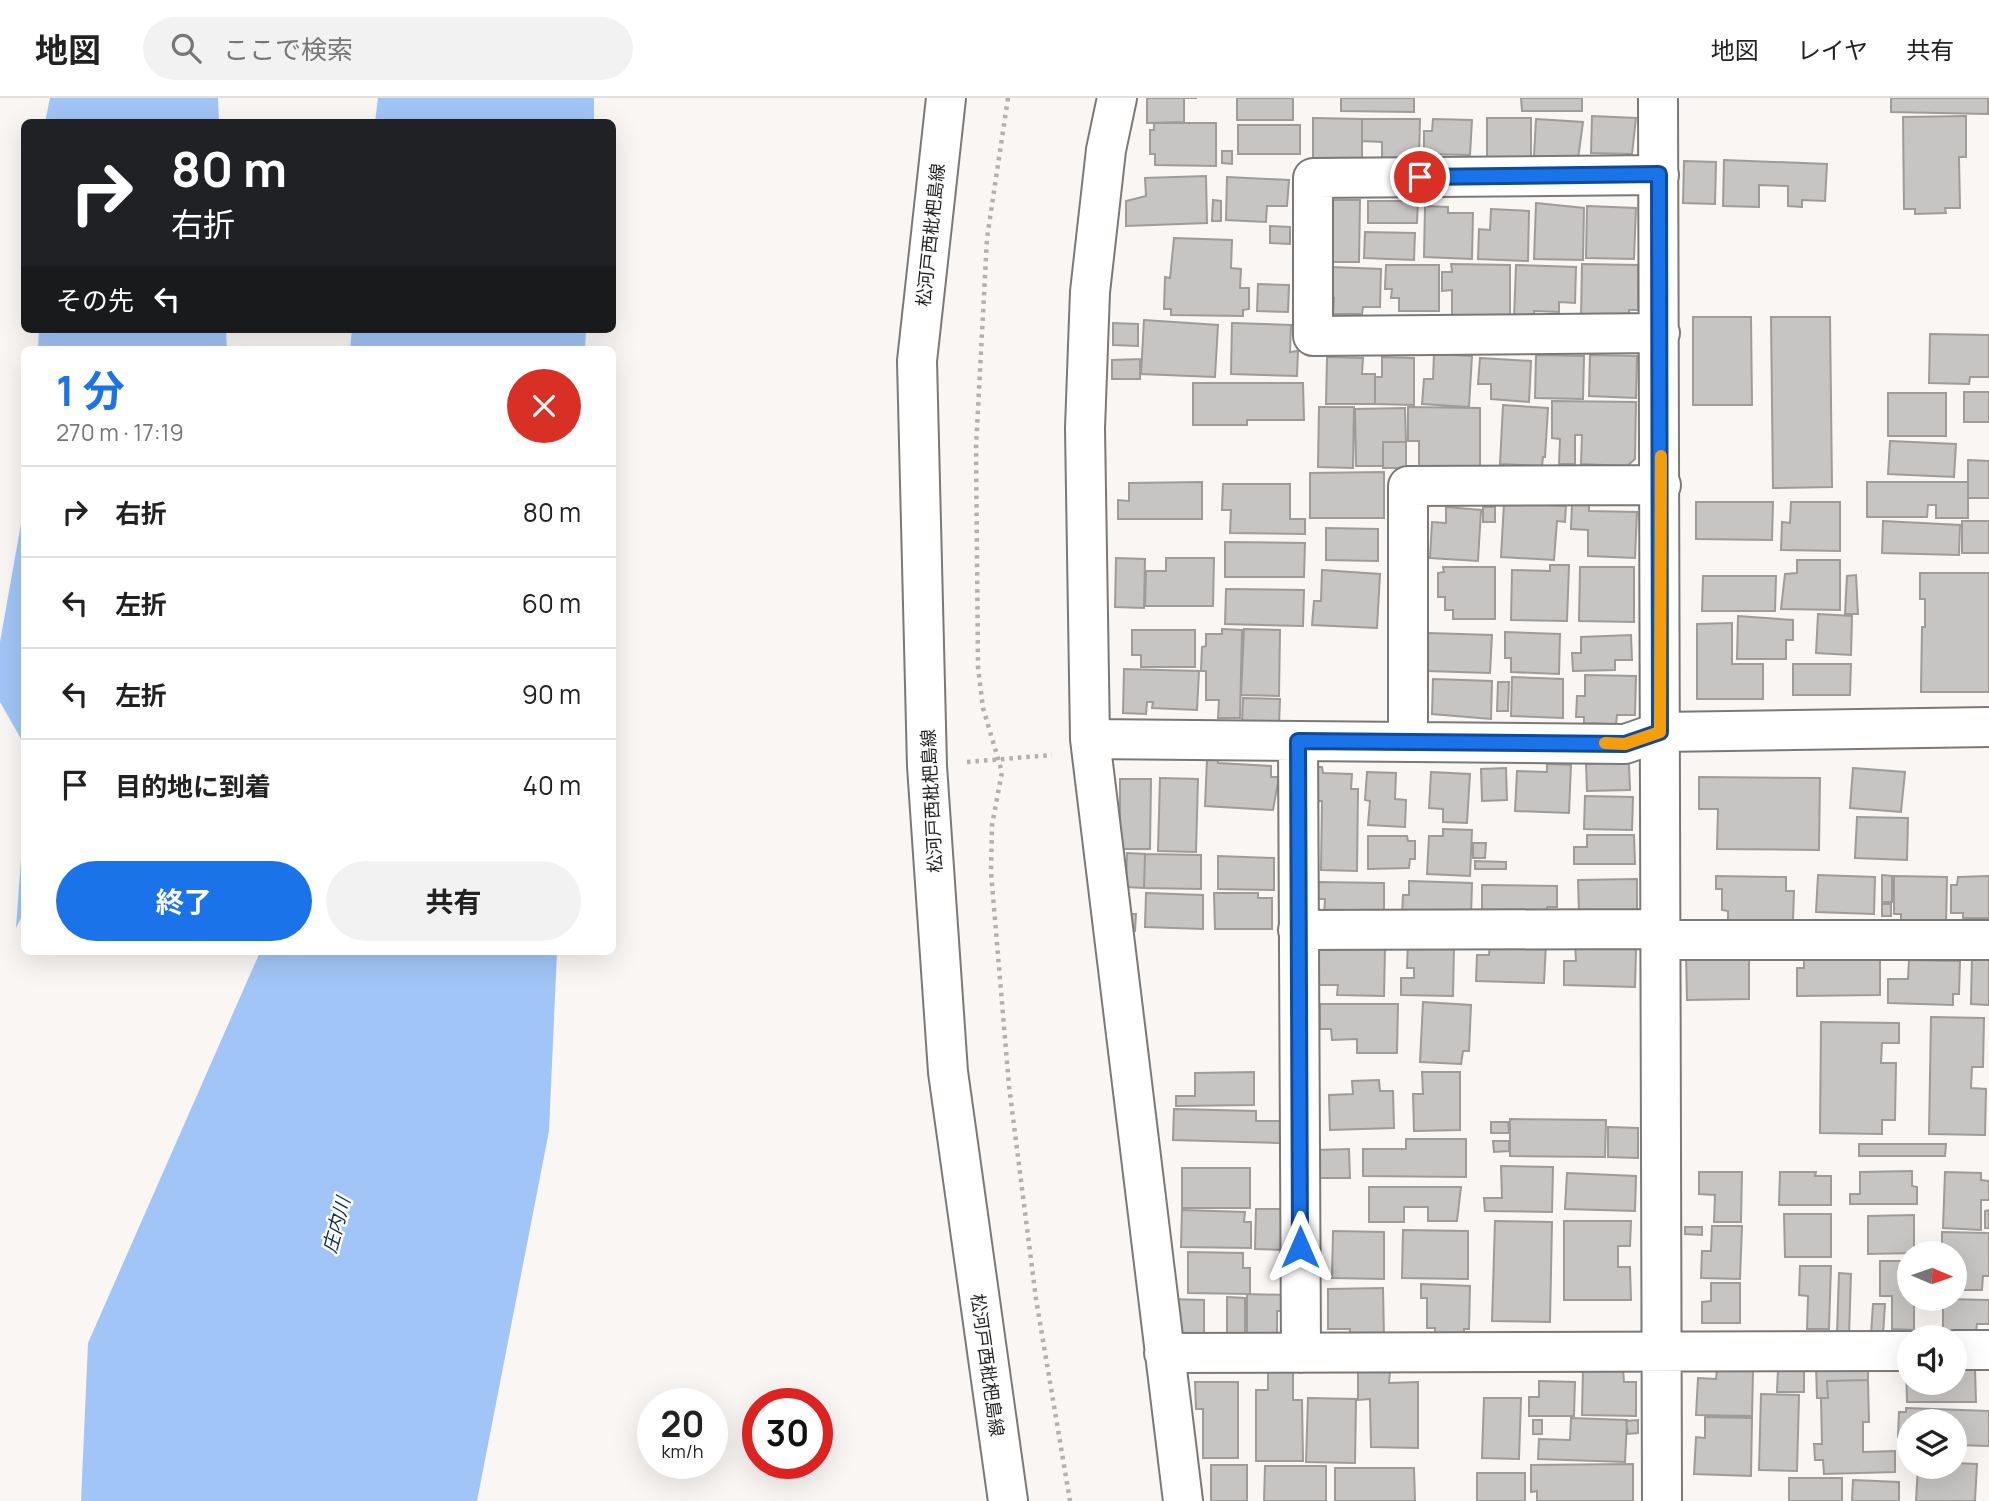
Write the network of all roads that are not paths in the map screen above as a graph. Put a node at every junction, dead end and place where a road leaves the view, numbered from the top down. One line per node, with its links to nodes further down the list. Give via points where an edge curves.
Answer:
1 (946, 98): 21 (street, 松河戸西枇杷島線, via 917,361 927,766 948,1072)
2 (1117, 98): 11 (street, via 1106,149 1090,292 1085,428)
3 (1658, 98): 4 (street)
4 (1659, 174): 5 (street); 5 (street, via 1313,178 1313,336)
5 (1660, 333): 6 (street)
6 (1661, 485): 8 (street); 9 (street, via 1408,486)
7 (1989, 727): 8 (street)
8 (1660, 732): 9 (street, via 1625,744); 13 (street)
9 (1408, 740): 10 (street)
10 (1298, 741): 11 (street); 12 (street)
11 (1091, 745): 19 (street)
12 (1298, 930): 13 (street); 20 (street)
13 (1660, 934): 14 (street); 18 (street)
14 (1989, 940)
15 (1897, 1350): 18 (street)
16 (1967, 1350): 17 (street)
17 (1989, 1350)
18 (1663, 1352): 20 (street); 23 (street)
19 (1164, 1353): 20 (street); 22 (street)
20 (1301, 1353)
21 (1008, 1501)
22 (1183, 1501)
23 (1662, 1501)

